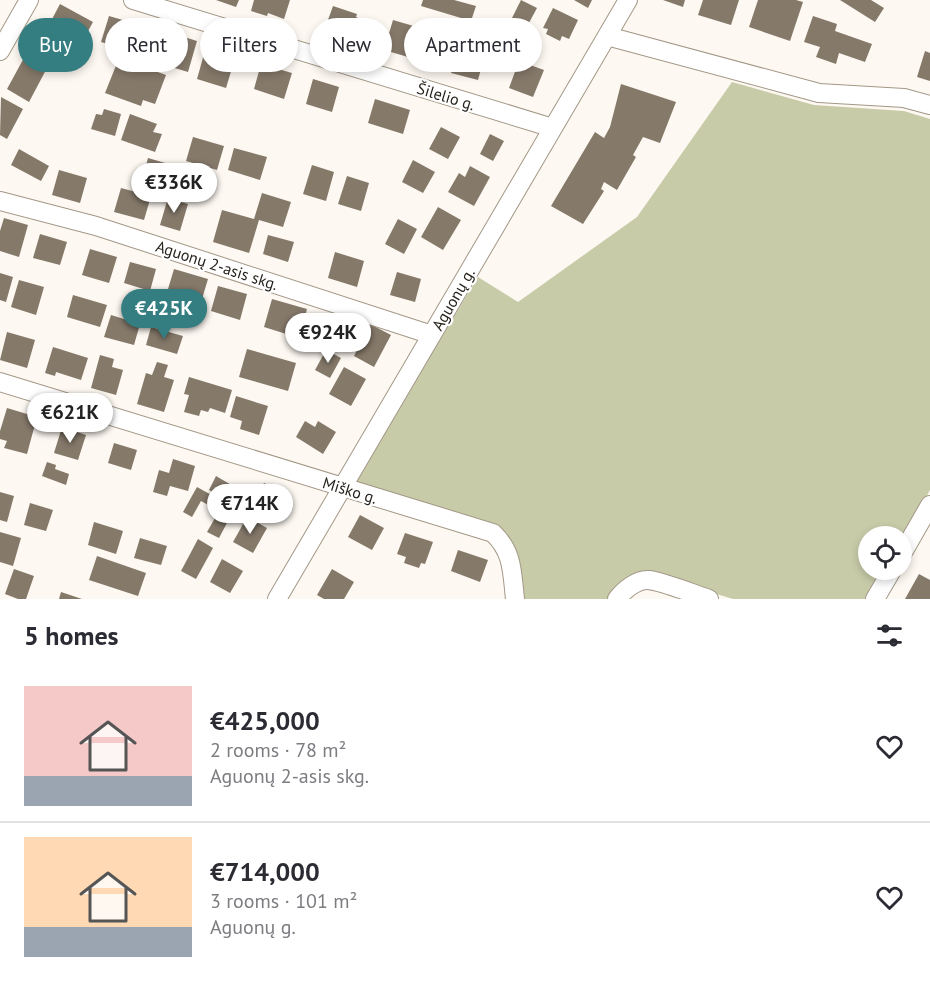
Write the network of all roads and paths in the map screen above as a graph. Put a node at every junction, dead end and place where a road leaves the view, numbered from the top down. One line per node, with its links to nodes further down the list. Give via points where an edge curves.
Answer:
1 (29, 0): 5 (street)
2 (133, 0): 7 (street, Šilelio g.)
3 (628, 0): 4 (street, Aguonų g.)
4 (607, 36): 6 (street, via 819,93 904,98); 7 (street, Aguonų g.)
5 (0, 51)
6 (930, 105)
7 (553, 128): 9 (street, Aguonų g.)
8 (0, 201): 9 (street, Aguonų 2-asis skg., via 96,226)
9 (432, 335): 11 (street, Aguonų g.)
10 (0, 382): 11 (street, Miško g.)
11 (342, 488): 15 (street, Aguonų g.); 16 (street, Miško g., via 493,533 503,543 512,566)
12 (930, 505): 13 (street)
13 (912, 536)
14 (886, 580): 19 (street)
15 (277, 599)
16 (515, 599)
17 (617, 599): 18 (street, via 636,583 648,580)
18 (710, 599)
19 (875, 599)

